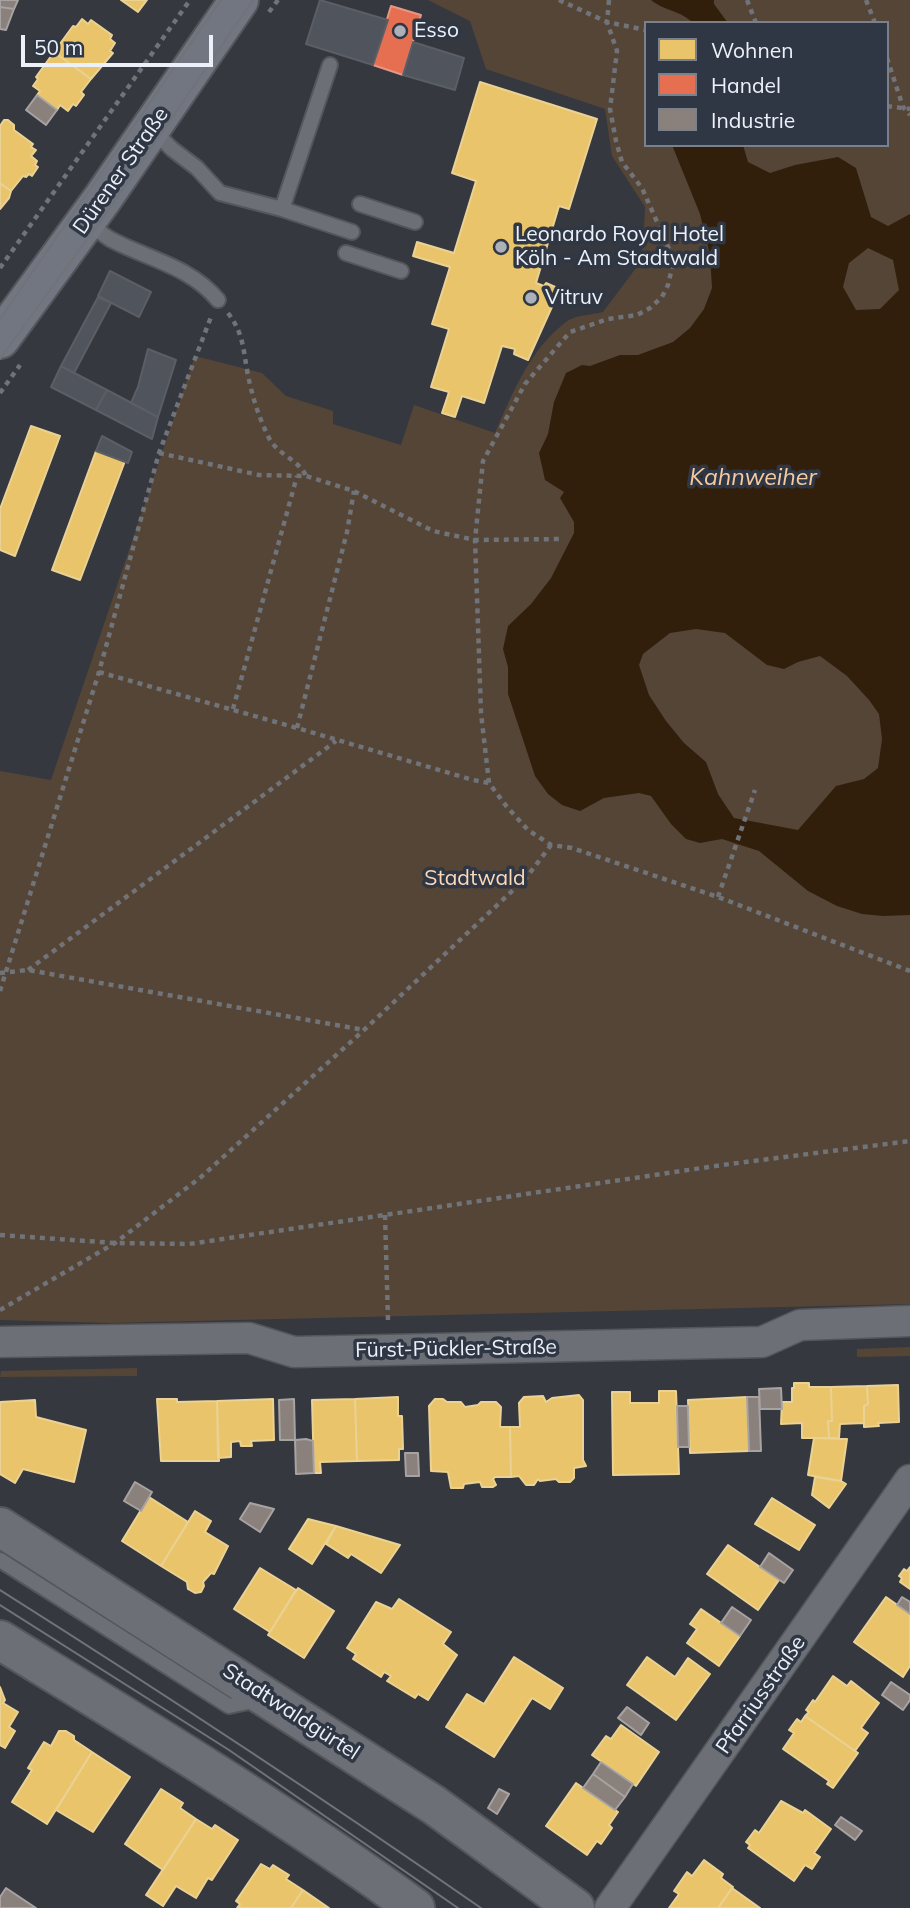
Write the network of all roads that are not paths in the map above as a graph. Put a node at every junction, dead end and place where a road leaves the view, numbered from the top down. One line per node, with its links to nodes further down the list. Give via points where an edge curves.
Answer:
1 (239, 0): 3 (main road, Dürener Straße)
2 (330, 65): 5 (lane)
3 (151, 128): 5 (lane, via 219,193); 6 (main road, Dürener Straße)
4 (360, 204): 7 (lane)
5 (282, 209): 8 (lane)
6 (86, 221): 11 (lane, via 108,238 186,272); 12 (main road, Dürener Straße)
7 (415, 222)
8 (352, 232)
9 (346, 253): 10 (lane)
10 (401, 271)
11 (218, 300)
12 (0, 340)
13 (910, 1321): 14 (street, Fürst-Pückler-Straße, via 800,1325 762,1342 293,1352 248,1338)
14 (0, 1342)
15 (910, 1480): 22 (street, Pfarriusstraße)
16 (0, 1527): 19 (main road, Stadtwaldgürtel)
17 (0, 1560): 19 (lane, via 229,1706)
18 (0, 1640): 20 (main road, via 209,1768)
19 (270, 1698): 21 (main road, Stadtwaldgürtel, via 434,1805)
20 (415, 1908)
21 (575, 1908)
22 (610, 1908)

